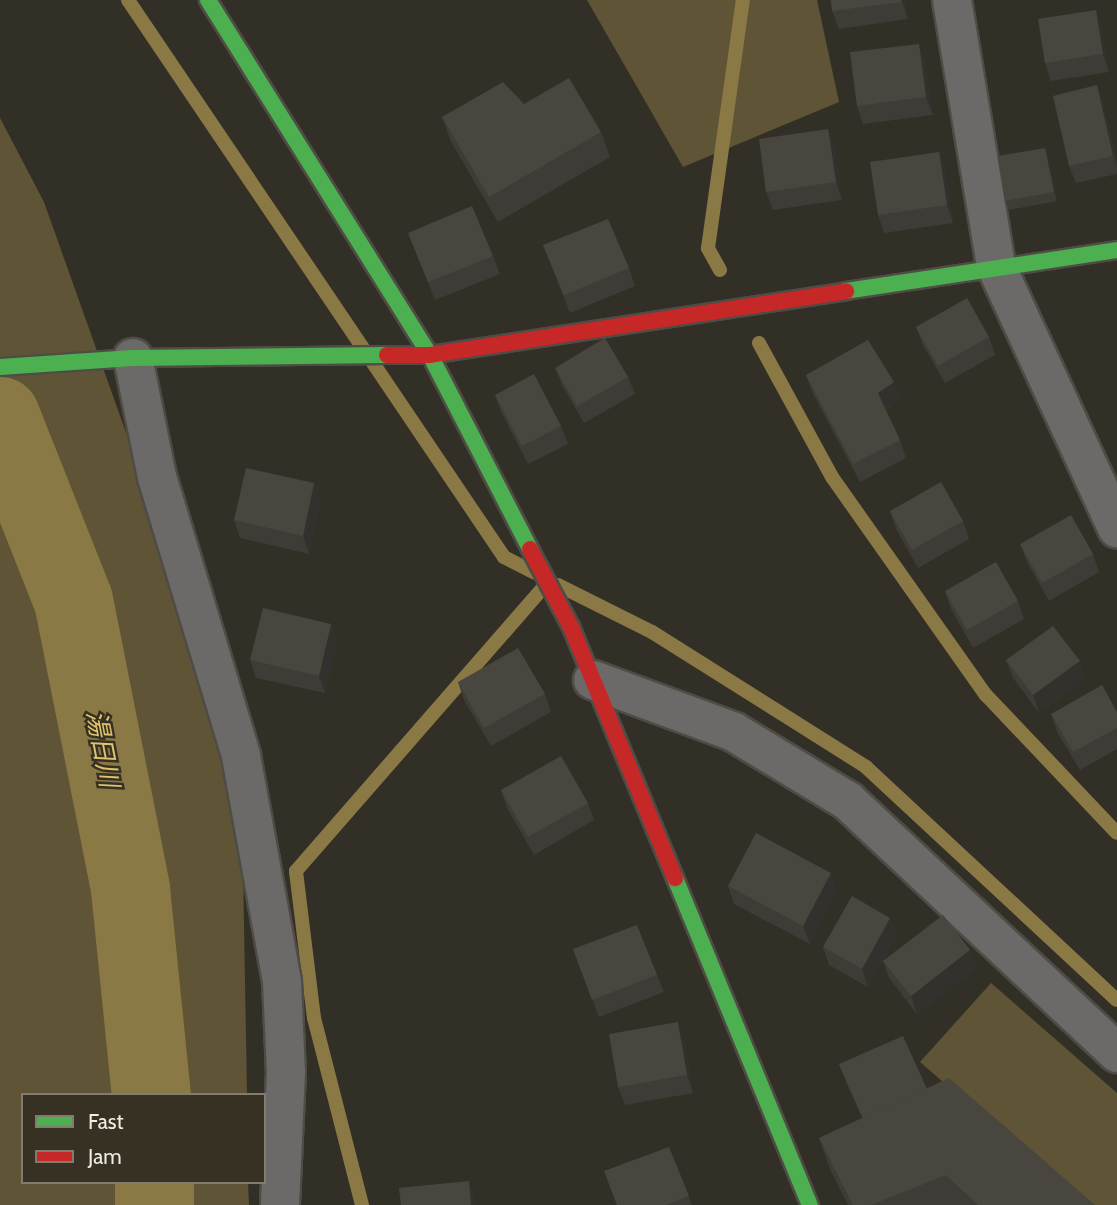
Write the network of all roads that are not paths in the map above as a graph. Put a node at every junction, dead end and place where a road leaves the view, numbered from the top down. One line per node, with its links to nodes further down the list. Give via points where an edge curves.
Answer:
1 (208, 0): 5 (street)
2 (952, 0): 4 (street)
3 (1117, 250): 4 (street)
4 (996, 266): 5 (street); 8 (street)
5 (430, 355): 6 (street); 9 (street, via 562,610)
6 (132, 358): 7 (street); 11 (street, via 157,477 241,757 282,982 286,1072)
7 (0, 367)
8 (1117, 528)
9 (593, 680): 10 (street, via 734,732 848,801); 12 (street)
10 (1117, 1053)
11 (281, 1205)
12 (810, 1205)

